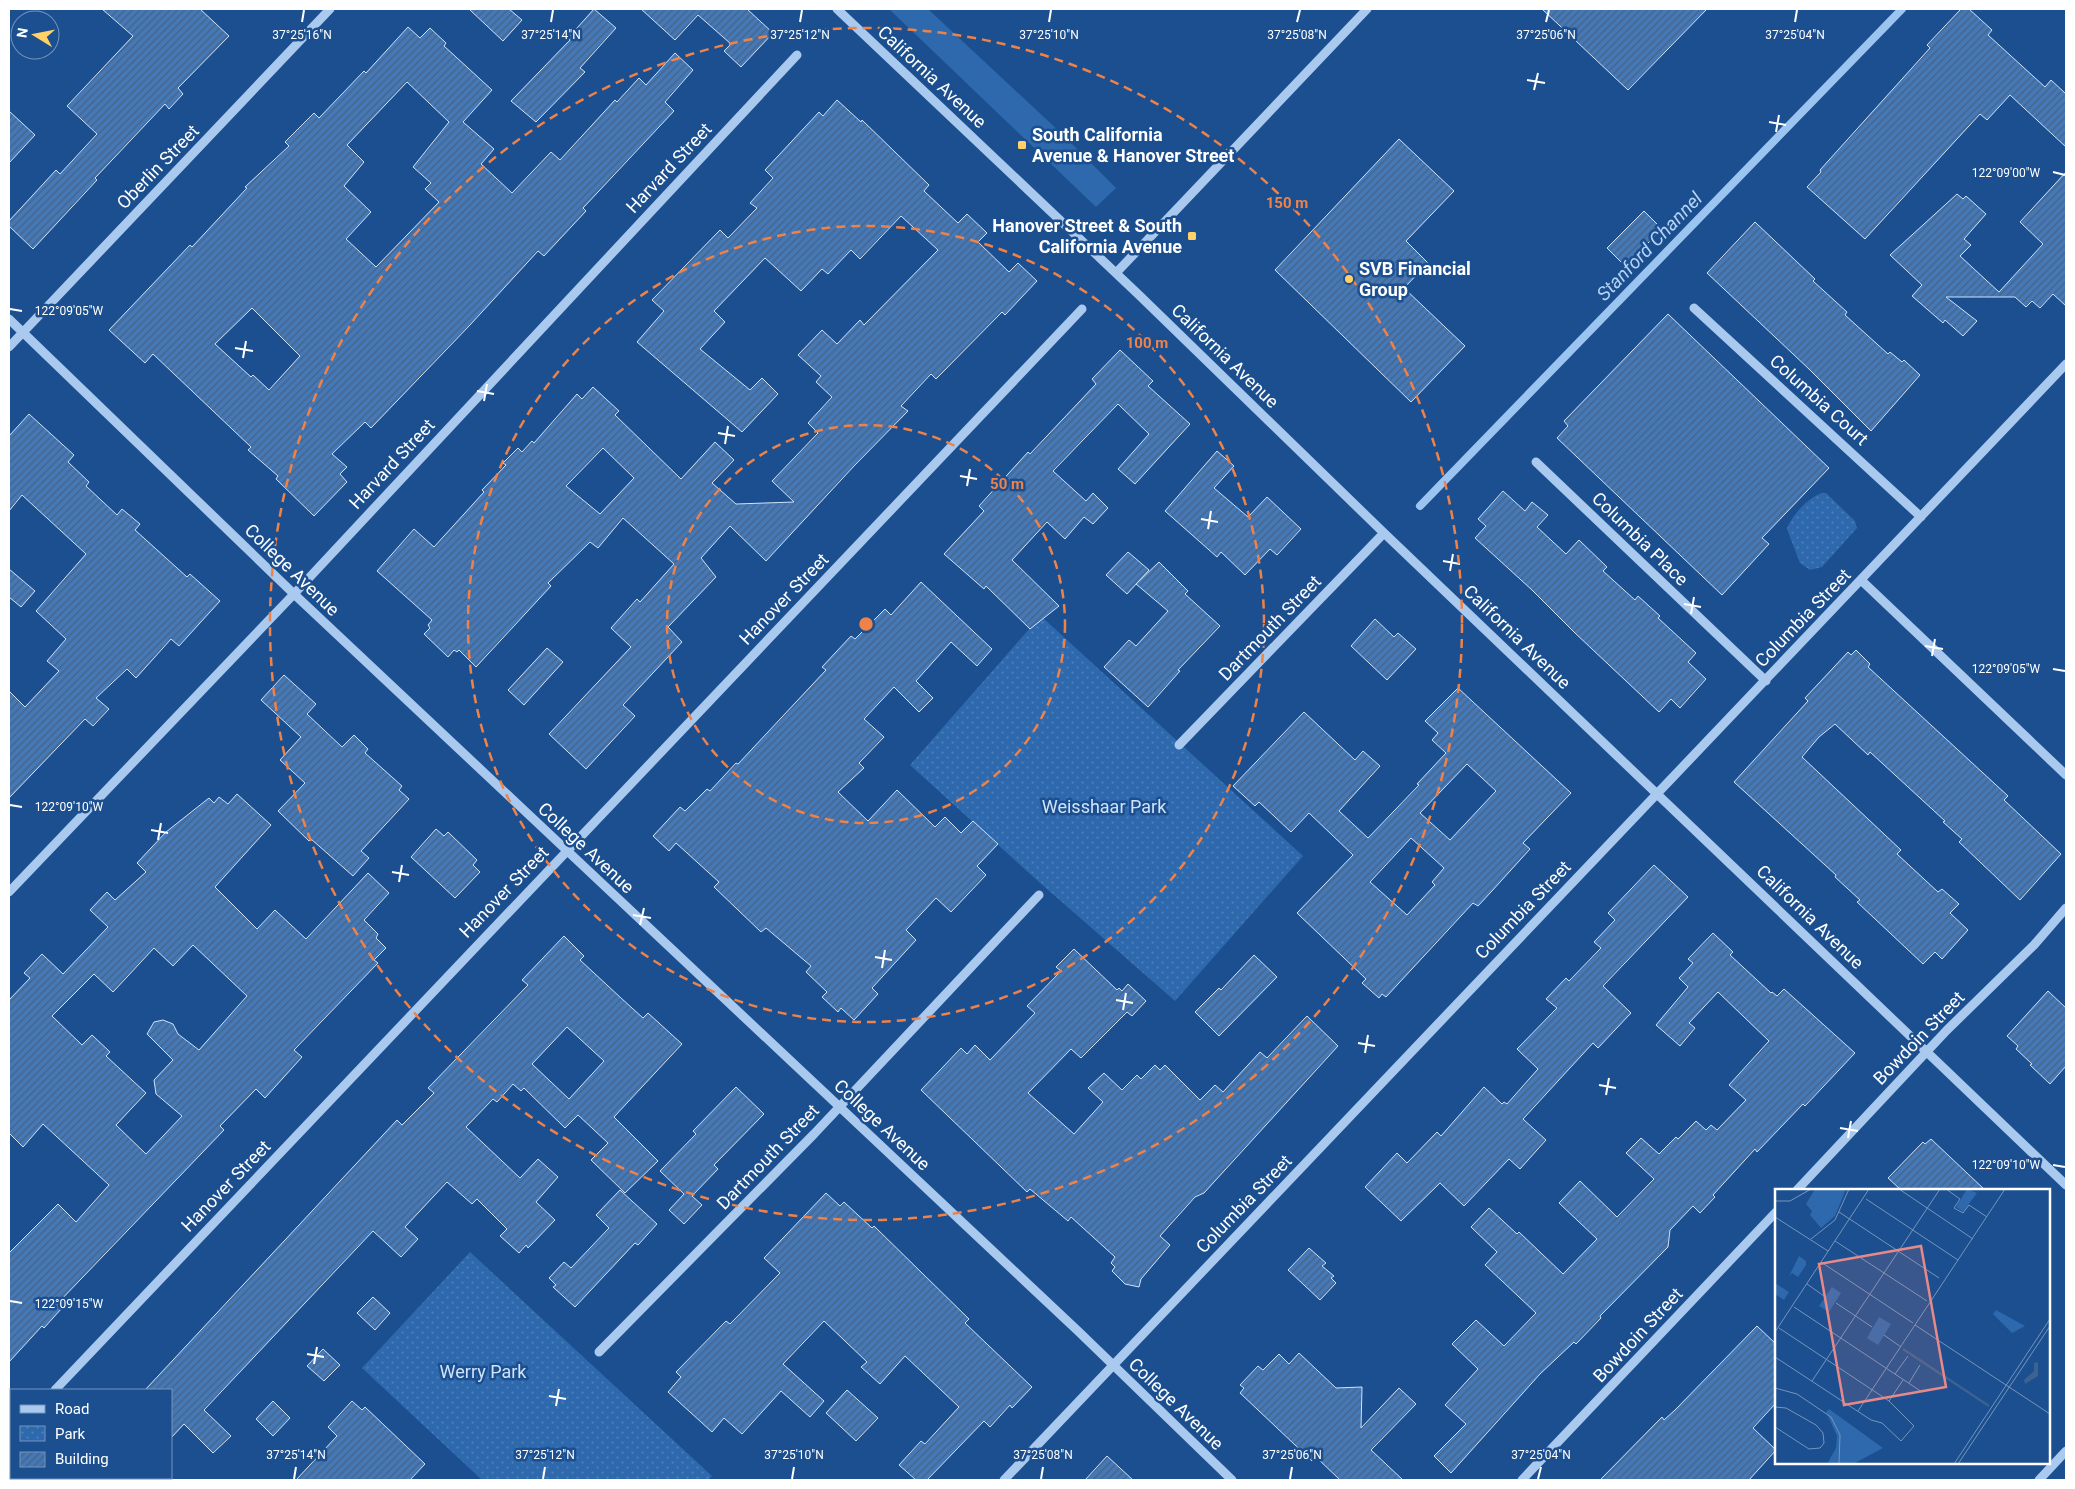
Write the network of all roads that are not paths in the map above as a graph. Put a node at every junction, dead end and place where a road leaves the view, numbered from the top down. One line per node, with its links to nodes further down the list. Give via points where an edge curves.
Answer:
1 (330, 9): 9 (street, Oberlin Street)
2 (837, 9): 5 (street, California Avenue)
3 (1367, 9): 5 (street)
4 (797, 55): 16 (street, Harvard Street)
5 (1116, 273): 14 (street, California Avenue)
6 (1694, 308): 13 (street, Columbia Court)
7 (1082, 309): 21 (street, Hanover Street)
8 (9, 319): 9 (street, College Avenue)
9 (22, 332): 10 (street, Oberlin Street); 16 (street, College Avenue)
10 (9, 347)
11 (2066, 364): 13 (street, Columbia Street)
12 (1536, 462): 17 (street, Columbia Place)
13 (1921, 517): 15 (street, Columbia Street)
14 (1384, 533): 18 (street, Dartmouth Street); 20 (street, California Avenue)
15 (1861, 580): 17 (street, Columbia Street); 19 (street)
16 (294, 594): 21 (street, College Avenue); 22 (street, Harvard Street)
17 (1766, 681): 20 (street, Columbia Street)
18 (1179, 745)
19 (2066, 775)
20 (1657, 793): 25 (street, California Avenue); 31 (street, Columbia Street)
21 (566, 851): 26 (street, College Avenue); 32 (street, Hanover Street)
22 (9, 892)
23 (1039, 895): 26 (street, Dartmouth Street)
24 (2066, 908): 25 (street, Bowdoin Street)
25 (1928, 1052): 27 (street, California Avenue); 28 (street, Bowdoin Street)
26 (839, 1108): 30 (street, Dartmouth Street); 31 (street, College Avenue)
27 (2066, 1185)
28 (1798, 1189)
29 (1775, 1213): 36 (street, Bowdoin Street)
30 (599, 1352)
31 (1113, 1365): 34 (street, Columbia Street); 35 (street, College Avenue)
32 (55, 1389)
33 (2066, 1451): 37 (street)
34 (1004, 1480)
35 (1232, 1480)
36 (1522, 1480)
37 (2038, 1480)

